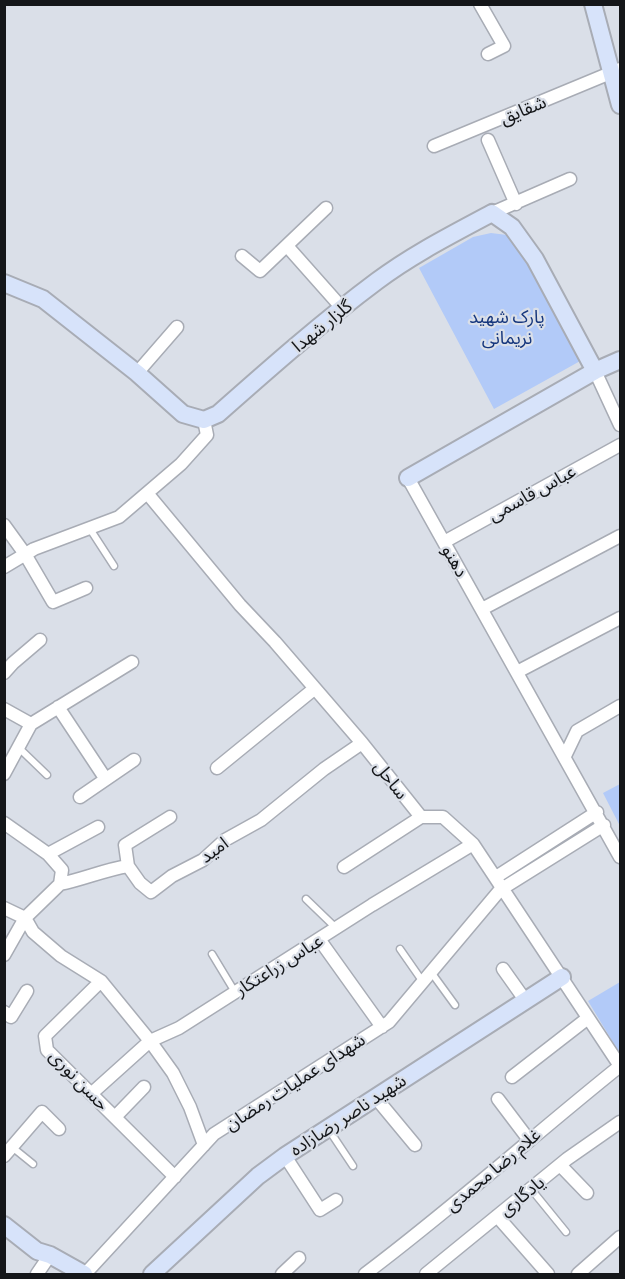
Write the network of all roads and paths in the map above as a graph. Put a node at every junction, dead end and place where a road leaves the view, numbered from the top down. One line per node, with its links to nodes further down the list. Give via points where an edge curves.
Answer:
1 (593, 4): 4 (street)
2 (485, 6): 3 (street, via 504,46)
3 (488, 54)
4 (616, 71): 5 (street); 7 (street, شقایق)
5 (621, 105)
6 (488, 140): 9 (street)
7 (434, 146)
8 (570, 179): 9 (street)
9 (516, 204): 11 (street)
10 (326, 208): 12 (street)
11 (492, 213): 15 (street, گلزار شهدا, via 378,280); 18 (street, via 512,227 535,259)
12 (287, 246): 13 (street, via 260,271); 15 (street)
13 (242, 256)
14 (4, 283): 19 (street, via 43,299)
15 (342, 308): 20 (street, گلزار شهدا, via 218,414)
16 (177, 327): 19 (street)
17 (621, 360): 18 (street, دهنو)
18 (595, 371): 21 (street); 23 (street, دهنو)
19 (137, 374): 20 (street, via 183,414)
20 (204, 420): 24 (street, via 207,435)
21 (621, 425)
22 (621, 445): 28 (street, عباس قاسمی)
23 (408, 478): 28 (street, دهنو)
24 (147, 493): 26 (street, via 119,517); 39 (street, ساحل)
25 (4, 525): 29 (street)
26 (90, 529): 29 (street); 30 (lane)
27 (621, 536): 33 (street)
28 (444, 542): 33 (street, دهنو)
29 (25, 554): 31 (street); 32 (street, via 53,602)
30 (114, 566)
31 (4, 567)
32 (86, 588)
33 (482, 609): 37 (street, دهنو)
34 (621, 618): 37 (street)
35 (40, 640): 38 (street)
36 (132, 662): 41 (street)
37 (517, 672): 46 (street, دهنو)
38 (4, 673)
39 (314, 689): 44 (street, ساحل); 48 (street)
40 (621, 706): 46 (street, via 577,731)
41 (58, 707): 43 (street); 51 (street)
42 (4, 709): 43 (street)
43 (31, 723): 45 (street)
44 (362, 743): 55 (street, ساحل); 62 (street, امید, via 261,820 225,840 203,860 152,892)
45 (19, 748): 49 (street); 50 (lane)
46 (565, 756): 53 (street, دهنو)
47 (134, 759): 51 (street)
48 (217, 768)
49 (4, 774)
50 (47, 775)
51 (105, 778): 52 (street)
52 (80, 797)
53 (597, 812): 57 (street, دهنو); 64 (street)
54 (170, 817): 62 (street, via 125,845)
55 (421, 817): 59 (street, ساحل, via 443,818); 63 (street)
56 (4, 823): 60 (street)
57 (604, 825): 61 (street, دهنو); 66 (street, شهدای عملیات رمضان)
58 (98, 827): 60 (street)
59 (473, 844): 64 (street, ساحل); 70 (street, عباس زراعتکار)
60 (48, 854): 65 (street, via 62,870)
61 (621, 857)
62 (128, 866): 65 (street)
63 (344, 867)
64 (496, 877): 66 (street, ساحل)
65 (60, 884): 69 (street)
66 (503, 887): 76 (street, شهدای عملیات رمضان); 77 (street, ساحل)
67 (306, 899): 70 (lane)
68 (4, 908): 69 (street)
69 (25, 918): 74 (street); 78 (street, via 33,932 61,956)
70 (336, 928): 71 (street, عباس زراعتکار)
71 (319, 939): 81 (street, عباس زراعتکار); 86 (street)
72 (400, 949): 79 (lane)
73 (212, 954): 81 (lane)
74 (4, 955)
75 (503, 969): 82 (street)
76 (431, 972): 79 (street, شهدای عملیات رمضان); 83 (lane)
77 (562, 977): 82 (street, شهید ناصر رضازاده); 85 (street, ساحل)
78 (102, 981): 87 (street); 91 (street, حسن نوری, via 45,1036 47,1050)
79 (423, 981): 86 (street, شهدای عملیات رمضان)
80 (27, 991): 84 (street, via 10,1017)
81 (235, 993): 87 (street, عباس زراعتکار)
82 (525, 1000): 92 (street, شهید ناصر رضازاده)
83 (455, 1005)
84 (4, 1012)
85 (588, 1018): 88 (street, ساحل); 89 (street)
86 (382, 1027): 99 (street, شهدای عملیات رمضان, via 214,1134)
87 (150, 1041): 91 (street, عباس زراعتکار); 99 (street, via 173,1073)
88 (621, 1066): 98 (street, غلام رضا محمدی)
89 (512, 1077)
90 (144, 1087): 94 (street)
91 (91, 1094): 94 (street, حسن نوری)
92 (376, 1098): 97 (street, شهید ناصر رضازاده); 100 (street)
93 (498, 1099): 98 (street)
94 (115, 1118): 106 (street, حسن نوری)
95 (621, 1122): 105 (street, یادگاری)
96 (59, 1129): 101 (street, via 42,1112)
97 (328, 1129): 102 (street, شهید ناصر رضازاده); 104 (lane)
98 (529, 1140): 121 (street, غلام رضا محمدی)
99 (204, 1145): 106 (street, شهدای عملیات رمضان)
100 (415, 1145)
101 (8, 1152): 103 (lane)
102 (285, 1156): 109 (street, via 320,1210); 119 (street, شهید ناصر رضازاده, via 258,1176)
103 (33, 1164)
104 (353, 1166)
105 (560, 1166): 107 (street, یادگاری); 108 (street)
106 (175, 1177): 118 (street, شهدای عملیات رمضان)
107 (531, 1189): 111 (street, یادگاری); 113 (lane)
108 (587, 1193)
109 (336, 1200)
110 (4, 1212): 115 (street, via 45,1243)
111 (497, 1216): 122 (street, یادگاری); 123 (street)
112 (4, 1225): 115 (street, via 37,1251)
113 (566, 1232)
114 (621, 1237): 124 (street)
115 (50, 1255): 117 (street); 118 (street)
116 (299, 1258): 120 (street)
117 (37, 1275)
118 (84, 1275)
119 (152, 1275)
120 (282, 1275)
121 (365, 1275)
122 (426, 1275)
123 (548, 1275)
124 (578, 1275)

